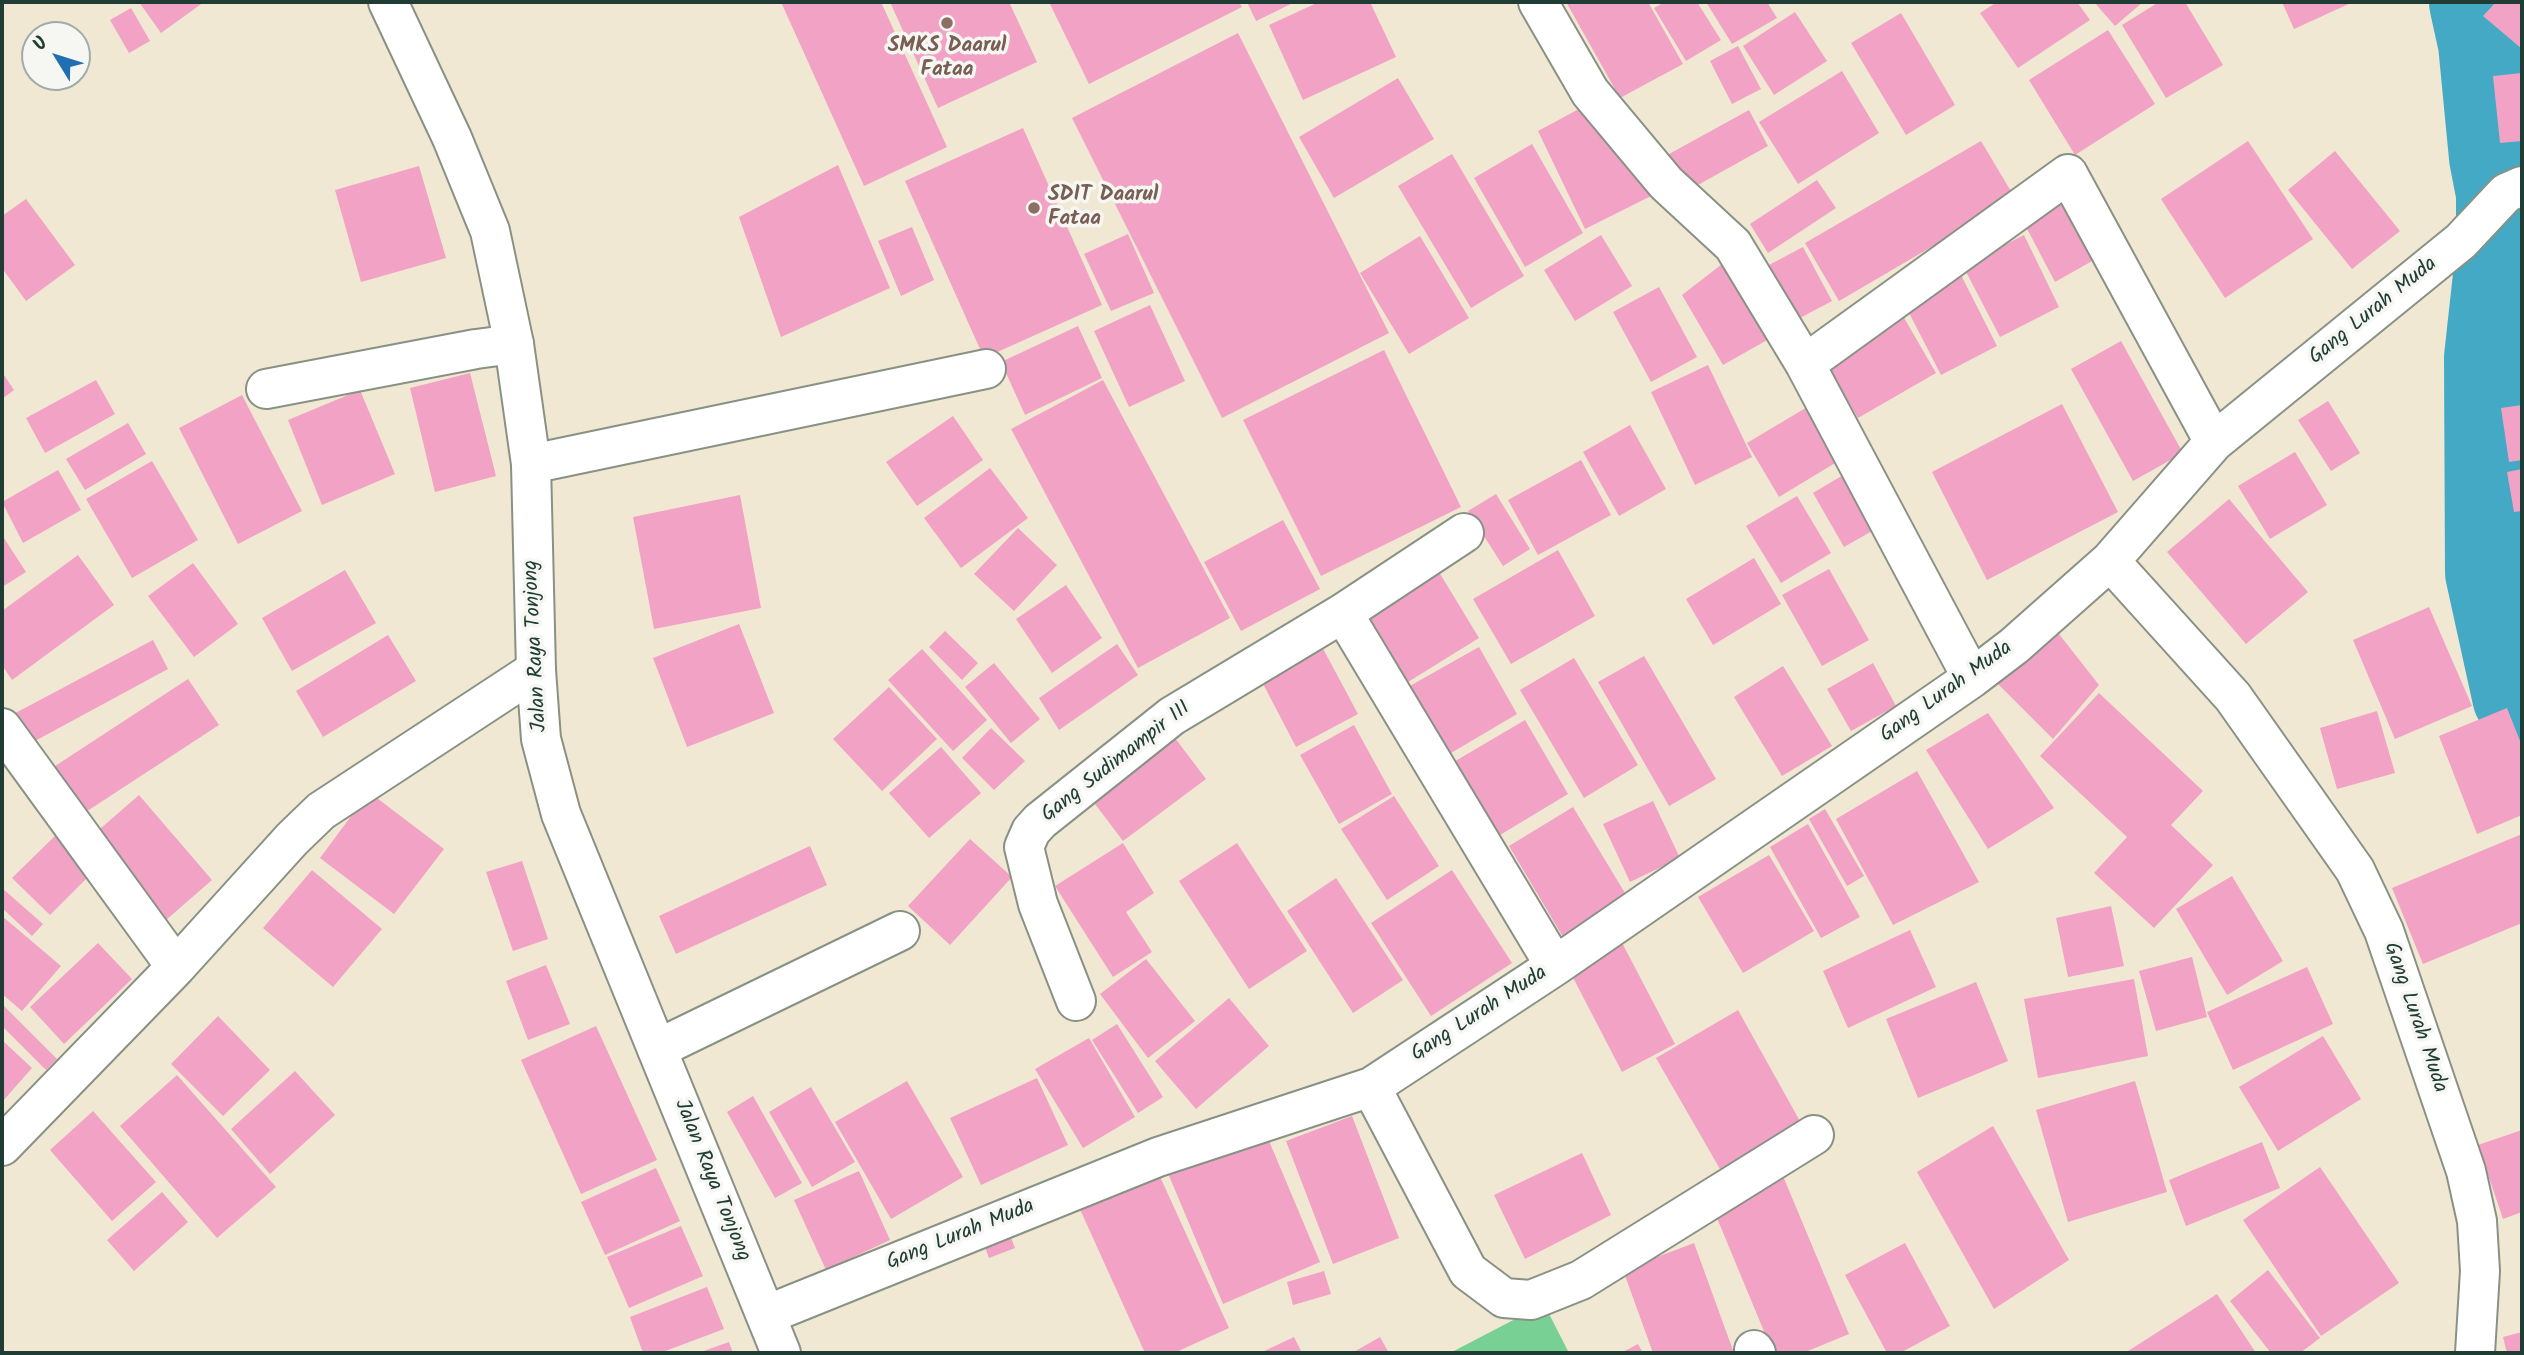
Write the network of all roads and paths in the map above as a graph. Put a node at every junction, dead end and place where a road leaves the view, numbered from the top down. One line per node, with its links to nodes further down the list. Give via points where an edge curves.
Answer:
1 (388, 2): 4 (street, Jalan Raya Tonjong, via 490,231)
2 (1538, 2): 5 (street, via 1590,92 1666,183 1733,245)
3 (2522, 186): 8 (street, Gang Lurah Muda, via 2506,193 2461,241)
4 (514, 344): 7 (street); 9 (street, Jalan Raya Tonjong)
5 (1805, 364): 8 (street, via 2068,174); 14 (street)
6 (986, 369): 9 (street)
7 (266, 389)
8 (2214, 442): 11 (street, Gang Lurah Muda)
9 (531, 464): 13 (street, Jalan Raya Tonjong)
10 (1464, 533): 12 (street, Gang Sudimampir III)
11 (2110, 561): 14 (street, Gang Lurah Muda); 25 (street, Gang Lurah Muda, via 2233,697 2355,870 2384,931 2469,1183 2477,1221 2480,1271)
12 (1343, 613): 17 (street); 19 (street, Gang Sudimampir III, via 1172,716 1031,831 1024,847 1038,904)
13 (536, 670): 18 (street, via 321,811); 20 (street, Jalan Raya Tonjong, via 541,739 561,814)
14 (1972, 678): 17 (street, Gang Lurah Muda)
15 (2, 728): 18 (street)
16 (900, 931): 20 (street)
17 (1555, 966): 21 (street, Gang Lurah Muda)
18 (176, 967): 23 (street)
19 (1076, 1001)
20 (657, 1049): 24 (street, Jalan Raya Tonjong)
21 (1371, 1087): 22 (street, via 1468,1271 1504,1298 1531,1300 1581,1280); 24 (street, Gang Lurah Muda, via 1158,1157)
22 (1814, 1135)
23 (2, 1146)
24 (766, 1315): 26 (street, Jalan Raya Tonjong)
25 (2471, 1352)
26 (782, 1353)

